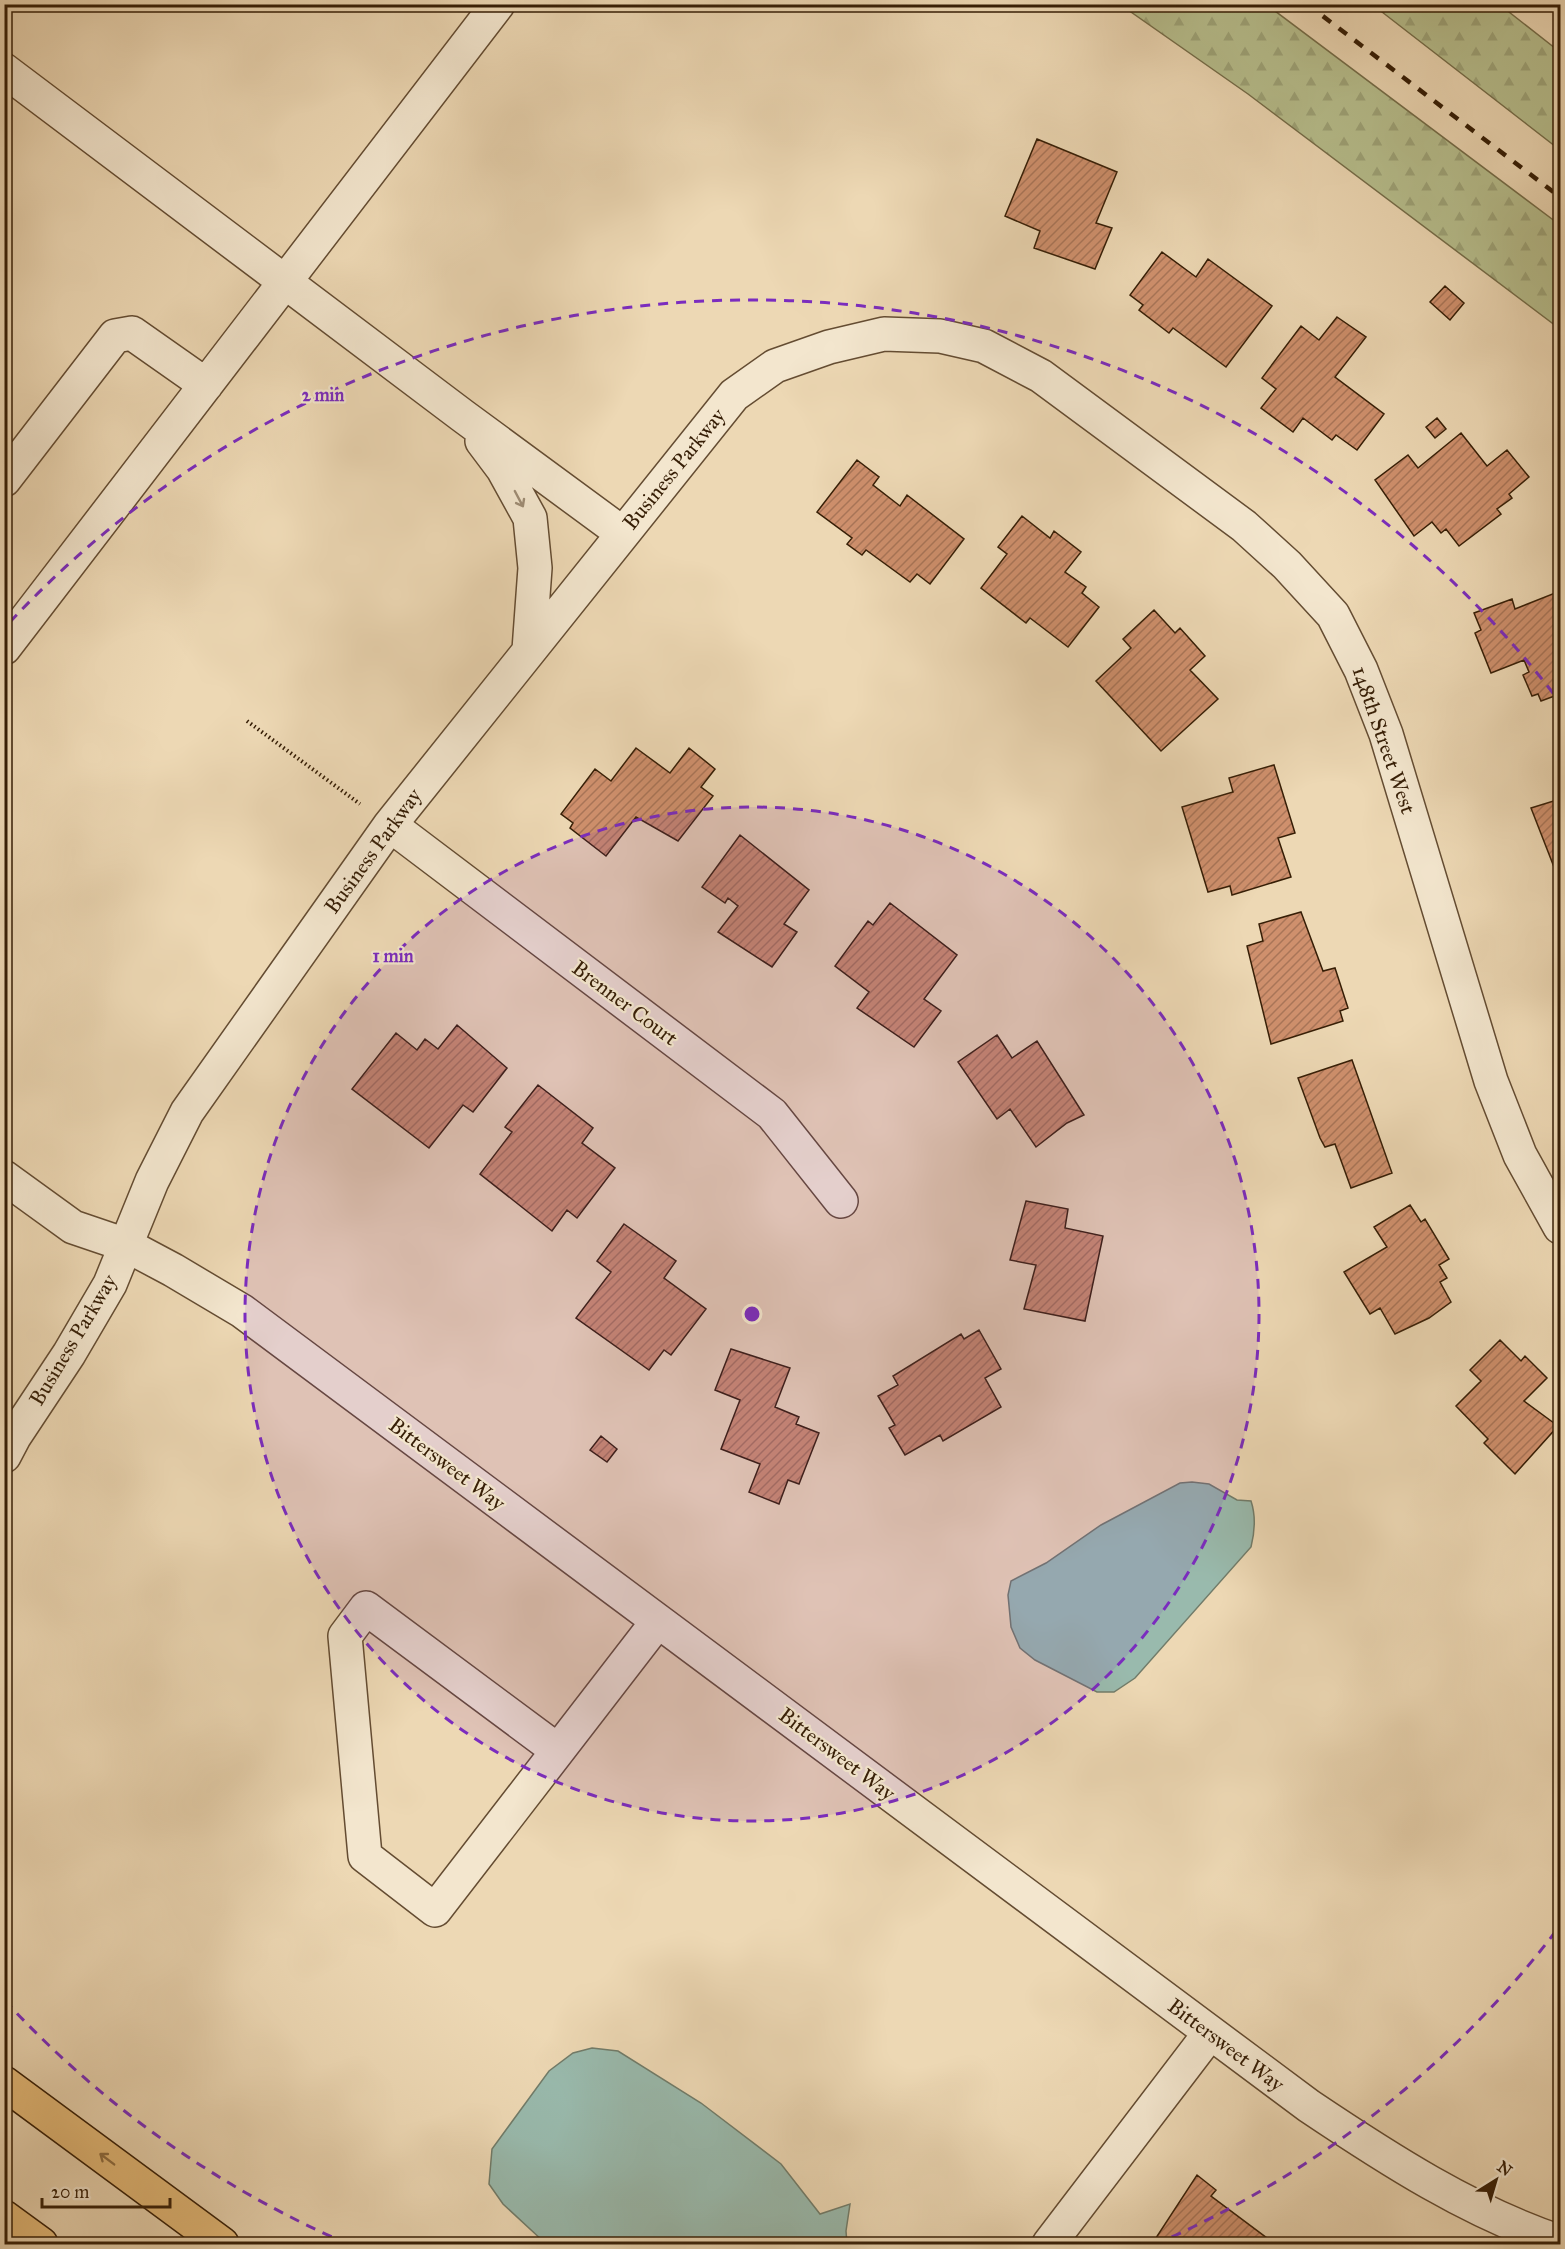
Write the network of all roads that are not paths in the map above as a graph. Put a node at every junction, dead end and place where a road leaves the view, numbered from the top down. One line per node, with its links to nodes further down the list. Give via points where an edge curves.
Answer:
1 (498, 4): 3 (street)
2 (4, 70): 3 (street)
3 (285, 282): 5 (street); 6 (street)
4 (829, 346): 8 (street, Business Parkway, via 775,366 734,395); 14 (street, 148th Street West, via 884,334 940,336 984,346 1041,376 1244,526 1333,615 1361,670 1386,734 1491,1081 1520,1155)
5 (206, 385): 7 (street, via 132,333 115,336); 9 (street)
6 (463, 416): 8 (street); 10 (street, one-way to 10, via 503,469 530,518 535,568)
7 (4, 480)
8 (622, 533): 10 (street, Business Parkway)
9 (4, 648)
10 (529, 650): 11 (street, Business Parkway)
11 (390, 825): 13 (street, Brenner Court, via 772,1114); 15 (street, Business Parkway, via 187,1112 152,1181)
12 (4, 1177): 15 (street, Bittersweet Way, via 73,1227)
13 (841, 1201)
14 (1560, 1227)
15 (126, 1245): 16 (street, Business Parkway, via 110,1284 69,1354); 17 (street, Bittersweet Way, via 242,1311)
16 (8, 1446)
17 (658, 1621): 18 (street); 19 (street, Bittersweet Way)
18 (557, 1750): 18 (street, via 435,1910 365,1856 345,1636 366,1608)
19 (1210, 2033): 22 (street, Bittersweet Way, via 1310,2106 1410,2170 1494,2215); 25 (street)
20 (4, 2083): 24 (highway, one-way to 20)
21 (4, 2217): 23 (highway)
22 (1560, 2242)
23 (41, 2244)
24 (222, 2244)
25 (1049, 2244)

